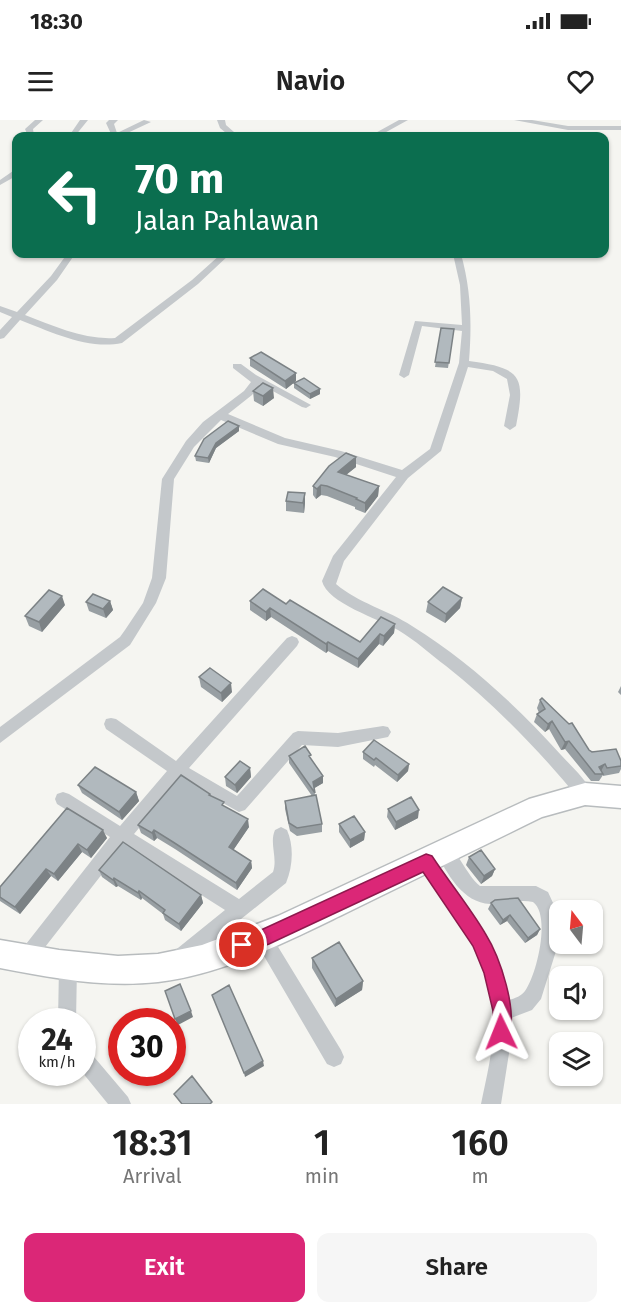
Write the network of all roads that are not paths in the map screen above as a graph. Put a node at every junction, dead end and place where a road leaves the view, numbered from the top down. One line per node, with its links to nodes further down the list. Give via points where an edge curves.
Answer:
1 (39, 120): 7 (street)
2 (221, 120): 9 (street)
3 (404, 120): 10 (street)
4 (518, 120): 6 (street, via 568,128)
5 (147, 122): 8 (street)
6 (621, 128)
7 (29, 132)
8 (124, 132)
9 (230, 132)
10 (382, 132)
11 (68, 258): 15 (street)
12 (222, 258): 15 (street, via 118,341 81,337)
13 (458, 258): 16 (street, via 465,285)
14 (0, 309): 15 (street)
15 (20, 315): 17 (street)
16 (467, 329): 18 (street); 20 (street, via 418,323)
17 (0, 336)
18 (464, 363): 24 (street, via 503,369 513,378 517,396); 25 (street, via 435,451)
19 (237, 366): 21 (street)
20 (404, 375)
21 (256, 378): 22 (street); 23 (street, via 248,393)
22 (306, 405)
23 (219, 415): 25 (street, via 282,441); 29 (street, via 190,444 168,479 159,578 156,591 136,625 125,641)
24 (510, 426)
25 (404, 475): 31 (street, via 338,559 330,586 407,630 452,663 550,752)
26 (292, 642): 30 (street)
27 (111, 723): 30 (street)
28 (383, 732): 30 (street, via 338,740 298,738 239,805)
29 (0, 736)
30 (176, 769): 34 (street)
31 (585, 794): 32 (highway); 36 (highway, via 538,807)
32 (621, 797)
33 (63, 799): 34 (street)
34 (123, 834): 37 (street); 39 (street)
35 (281, 835): 37 (street, via 284,865 280,877)
36 (435, 857): 38 (highway); 43 (street, via 480,940); 43 (street, via 481,895 532,893 541,897 548,908 548,956 532,998)
37 (240, 909): 41 (street)
38 (263, 938): 41 (highway); 44 (street)
39 (12, 957): 40 (highway)
40 (68, 966): 41 (highway); 42 (street)
41 (168, 966)
42 (67, 1008)
43 (502, 1011): 47 (street, via 500,1054)
44 (334, 1056)
45 (96, 1075): 46 (street)
46 (121, 1104)
47 (491, 1104)

